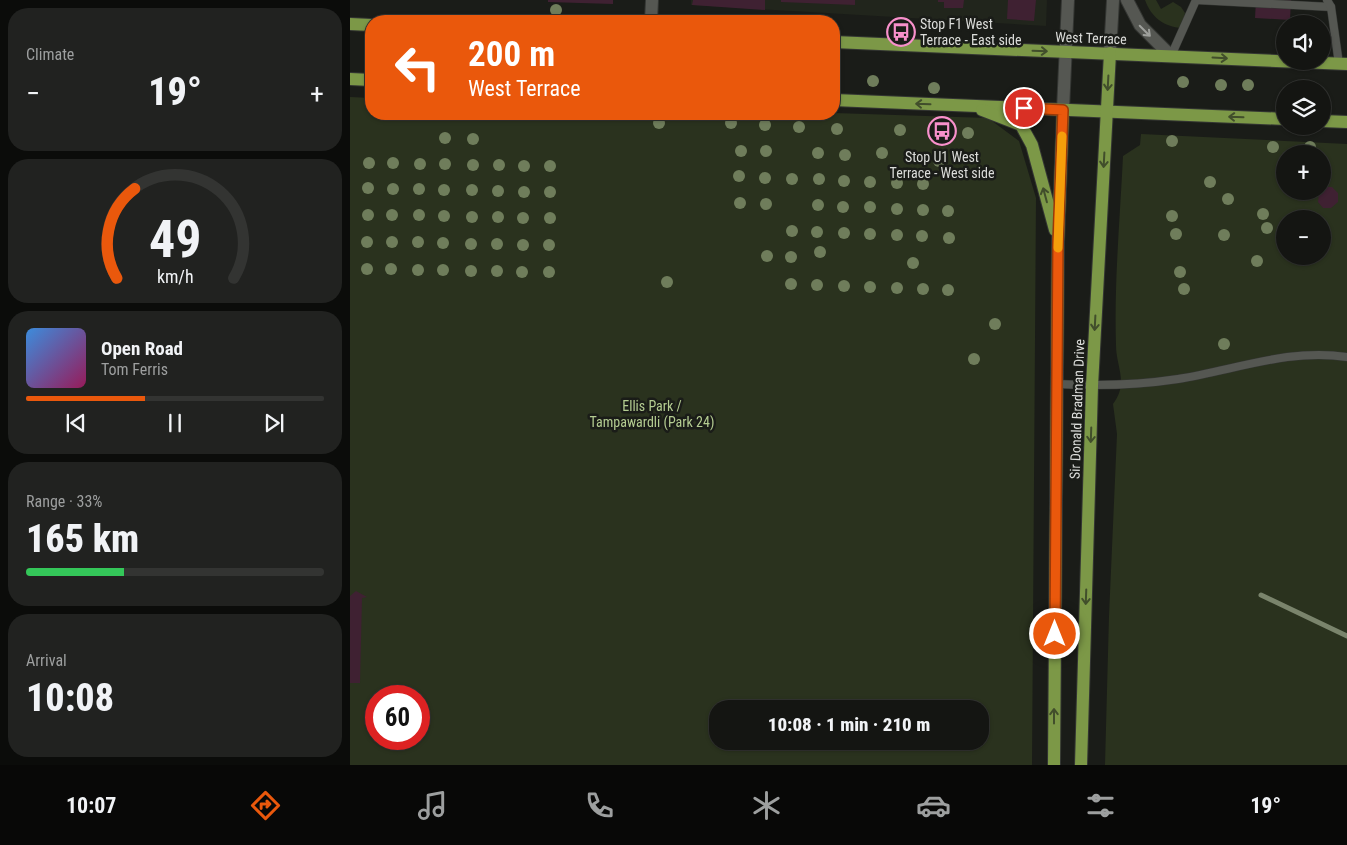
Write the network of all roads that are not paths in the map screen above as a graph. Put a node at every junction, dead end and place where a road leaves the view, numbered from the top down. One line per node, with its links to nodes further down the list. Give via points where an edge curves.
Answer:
1 (652, 0): 7 (main road)
2 (1068, 0): 11 (main road)
3 (1113, 0): 12 (main road)
4 (1127, 0): 13 (main road, one-way to 13, via 1140,25)
5 (1196, 0): 6 (lane); 13 (lane)
6 (1329, 3): 14 (lane)
7 (651, 15)
8 (350, 24): 9 (main road)
9 (365, 25)
10 (840, 42): 11 (main road, West Terrace, one-way to 11)
11 (1066, 52): 12 (main road, West Terrace); 19 (main road)
12 (1110, 53): 13 (main road, West Terrace); 20 (main road, Sir Donald Bradman Drive, one-way to 20)
13 (1171, 56): 14 (main road, West Terrace, one-way to 14)
14 (1343, 64)
15 (350, 79): 16 (main road)
16 (365, 80)
17 (840, 100): 18 (main road, one-way to 17)
18 (972, 106): 19 (main road); 24 (main road, one-way to 18, via 1032,145 1021,125)
19 (1063, 110): 20 (main road); 24 (main road, Sir Donald Bradman Drive)
20 (1107, 112): 21 (main road, one-way to 20); 27 (main road, Sir Donald Bradman Drive, one-way to 27)
21 (1276, 119)
22 (1331, 121): 23 (main road)
23 (1347, 122)
24 (1058, 242): 26 (main road, Sir Donald Bradman Drive)
25 (1347, 357): 27 (lane, via 1320,354 1292,356 1178,379)
26 (1057, 384): 27 (lane); 28 (main road, Sir Donald Bradman Drive, one-way to 26)
27 (1092, 386): 29 (main road, Sir Donald Bradman Drive, one-way to 29)
28 (1054, 765)
29 (1081, 765)

